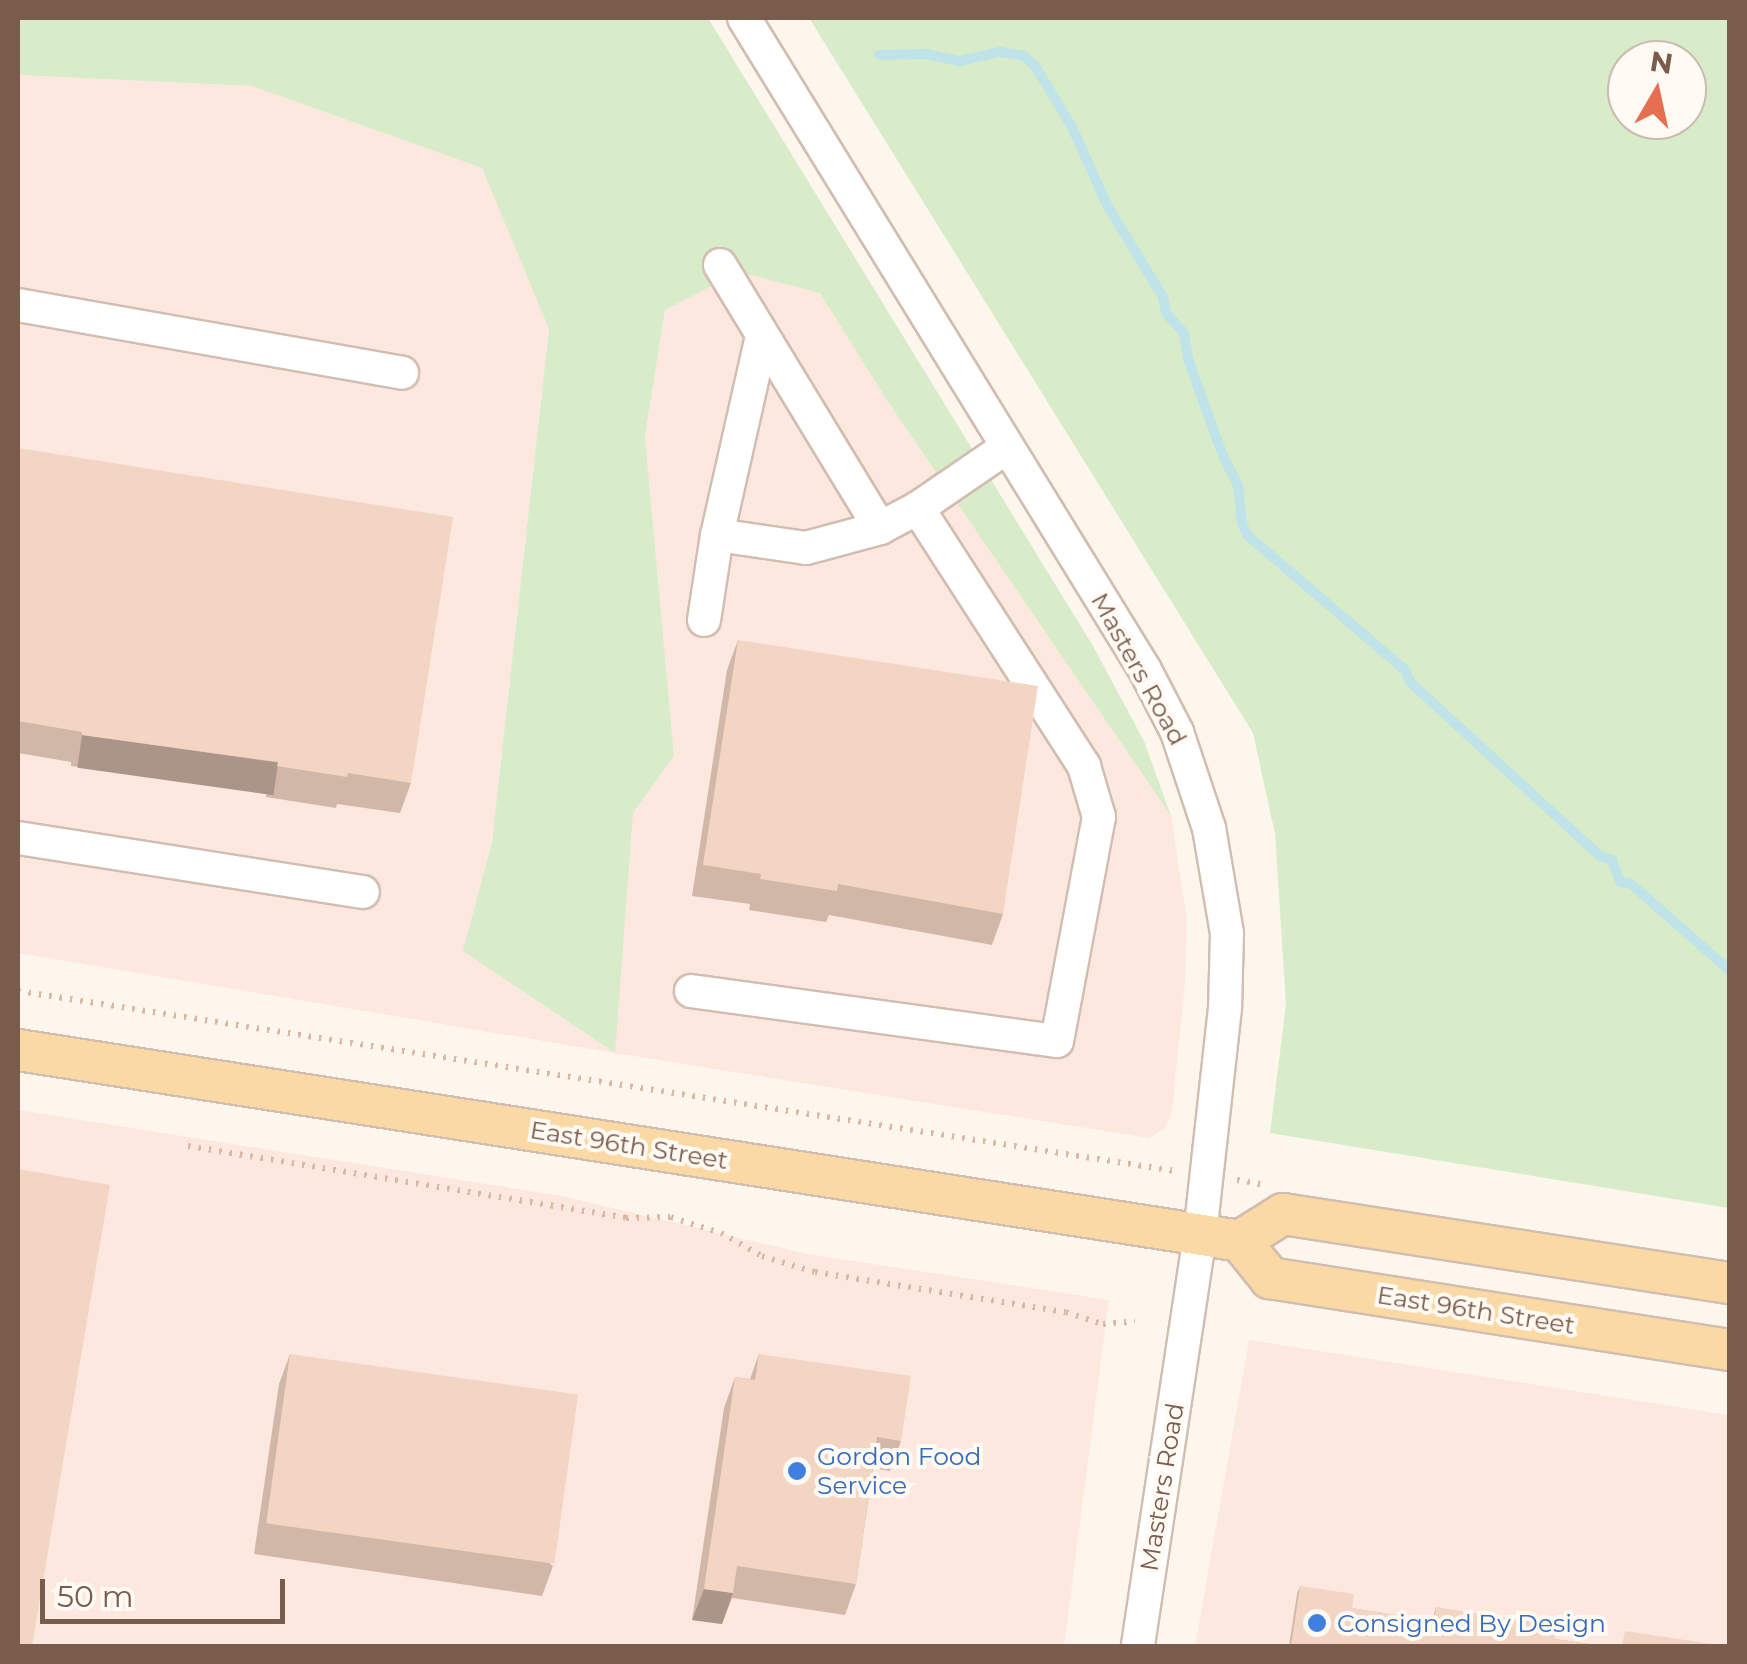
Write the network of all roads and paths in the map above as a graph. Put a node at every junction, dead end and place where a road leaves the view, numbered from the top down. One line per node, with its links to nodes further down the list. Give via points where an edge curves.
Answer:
1 (744, 18): 6 (street, Masters Road)
2 (720, 265): 4 (street)
3 (18, 305): 5 (street)
4 (762, 336): 8 (street); 9 (street)
5 (402, 373)
6 (1008, 447): 7 (street); 17 (street, Masters Road, via 1145,670 1198,783 1226,933 1226,1008)
7 (918, 508): 8 (street); 13 (street, via 1084,766 1099,817 1057,1041)
8 (880, 528): 9 (street, via 806,548)
9 (717, 535): 10 (street)
10 (704, 620)
11 (18, 838): 12 (street)
12 (363, 892)
13 (692, 991)
14 (18, 992): 17 (path)
15 (18, 1050): 19 (main road, East 96th Street)
16 (188, 1146): 22 (path, via 626,1218 672,1217 815,1272 1066,1312 1103,1324)
17 (1206, 1175): 18 (path); 19 (street, Masters Road)
18 (1280, 1188)
19 (1200, 1234): 20 (main road, East 96th Street); 24 (street, Masters Road)
20 (1240, 1242): 21 (main road, via 1283,1214); 23 (main road, East 96th Street, via 1270,1278)
21 (1730, 1284)
22 (1135, 1320)
23 (1730, 1350)
24 (1138, 1646)

